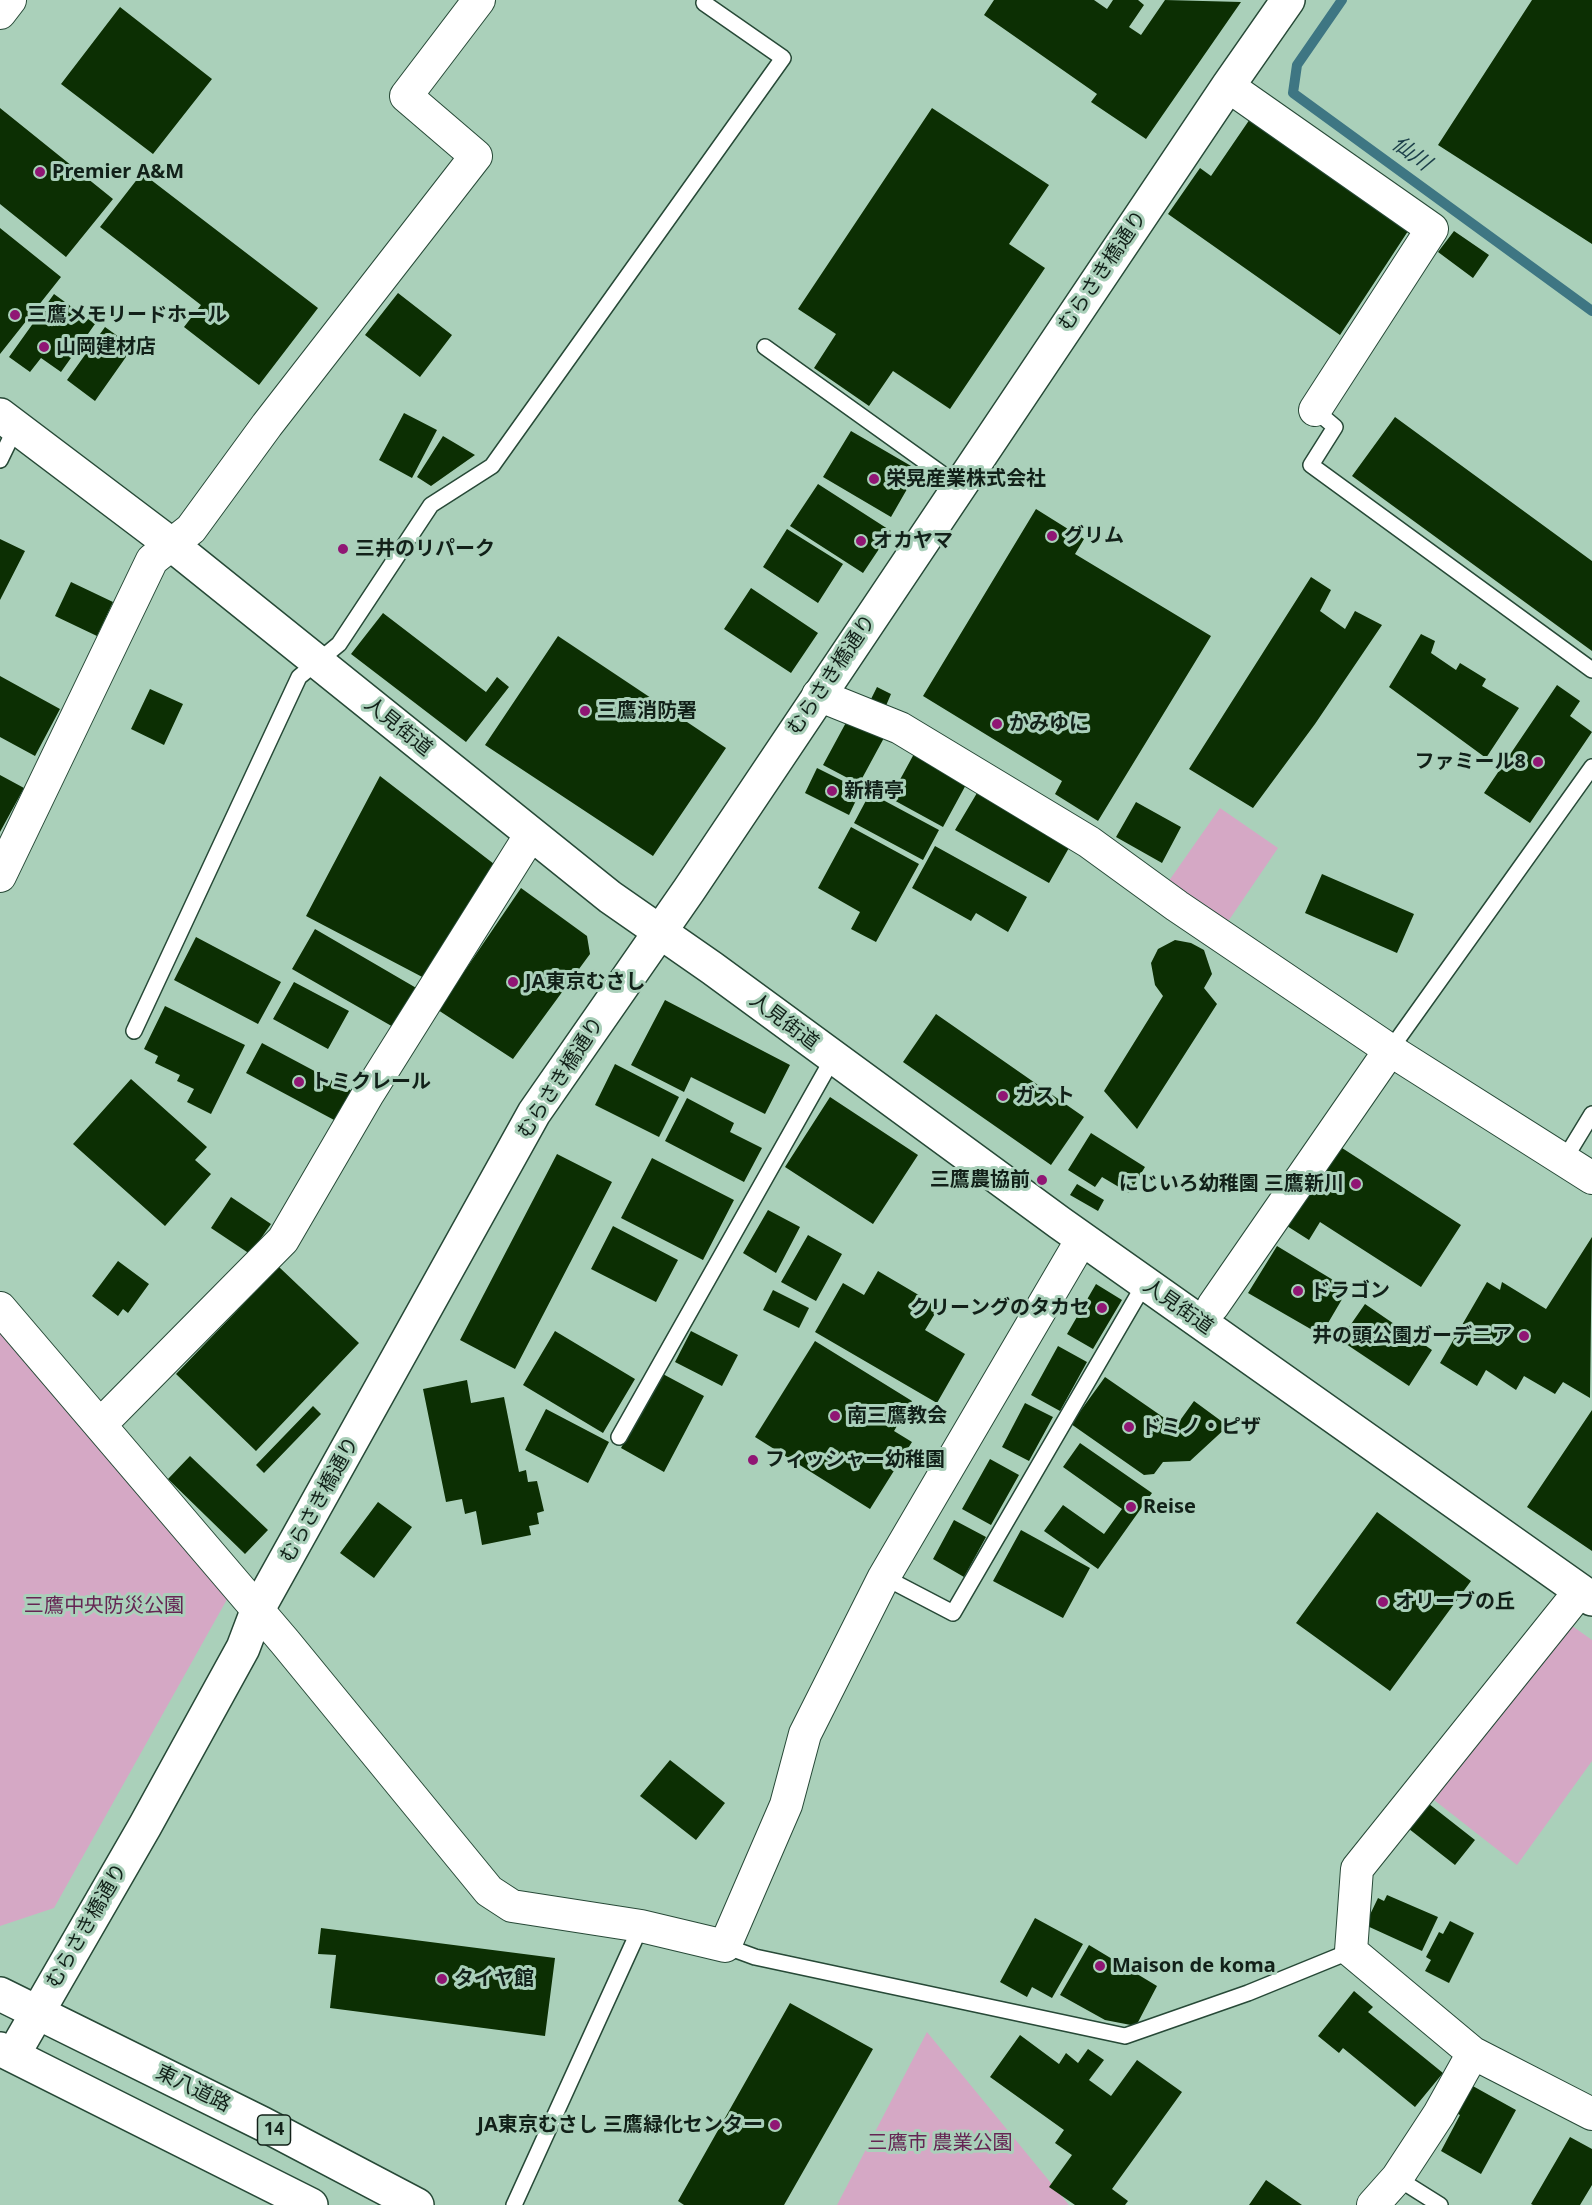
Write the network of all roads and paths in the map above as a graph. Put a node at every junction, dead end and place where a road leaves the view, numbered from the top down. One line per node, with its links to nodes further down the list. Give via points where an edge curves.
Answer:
1 (10, 0): 5 (street)
2 (479, 0): 12 (street, via 406,96 476,156 190,529)
3 (1288, 0): 6 (main road, むらさき橋通り)
4 (704, 3): 13 (lane, via 783,58 492,466 431,505 339,644)
5 (0, 13)
6 (1228, 86): 8 (street, via 1432,229); 11 (main road, むらさき橋通り)
7 (765, 347): 11 (lane)
8 (1315, 410): 14 (lane, via 1335,427 1311,465)
9 (8, 421): 10 (lane); 12 (main road, 人見街道)
10 (0, 460)
11 (959, 486): 15 (main road, むらさき橋通り)
12 (171, 545): 13 (main road, 人見街道); 18 (street, via 152,560)
13 (317, 662): 17 (main road, 人見街道); 20 (lane, via 299,677)
14 (1592, 670)
15 (818, 695): 19 (main road, むらさき橋通り); 21 (street, via 900,728 1089,842)
16 (1592, 767): 21 (lane)
17 (531, 834): 19 (main road, 人見街道); 30 (street, via 368,1094 283,1240)
18 (0, 876)
19 (660, 933): 22 (main road, 人見街道); 34 (main road, むらさき橋通り, via 534,1113)
20 (134, 1031)
21 (1390, 1050): 24 (street); 28 (street)
22 (833, 1058): 26 (main road, 人見街道); 31 (lane)
23 (1592, 1114): 24 (lane)
24 (1564, 1160): 25 (street)
25 (1592, 1178)
26 (1082, 1239): 27 (main road, 人見街道); 32 (street)
27 (1145, 1283): 32 (lane, via 953,1613); 33 (main road, 人見街道)
28 (1213, 1306)
29 (0, 1308): 30 (street)
30 (100, 1425): 34 (street)
31 (619, 1437)
32 (884, 1576): 36 (street, via 805,1734 786,1805)
33 (1586, 1595): 37 (street, via 1357,1869)
34 (257, 1611): 35 (street, via 489,1890 512,1906); 39 (main road, むらさき橋通り, via 231,1669)
35 (641, 1926): 36 (street); 46 (lane)
36 (725, 1946): 37 (lane, via 755,1957 1125,2036)
37 (1351, 1952): 41 (street)
38 (0, 1994): 39 (main road, 東八道路 / 14)
39 (38, 2012): 40 (main road, むらさき橋通り); 45 (main road, 東八道路 / 14)
40 (6, 2052): 44 (main road, 14)
41 (1473, 2053): 42 (street); 43 (street)
42 (1592, 2114)
43 (1397, 2178): 47 (street); 48 (lane)
44 (311, 2205)
45 (417, 2205)
46 (514, 2205)
47 (1373, 2205)
48 (1440, 2205)

